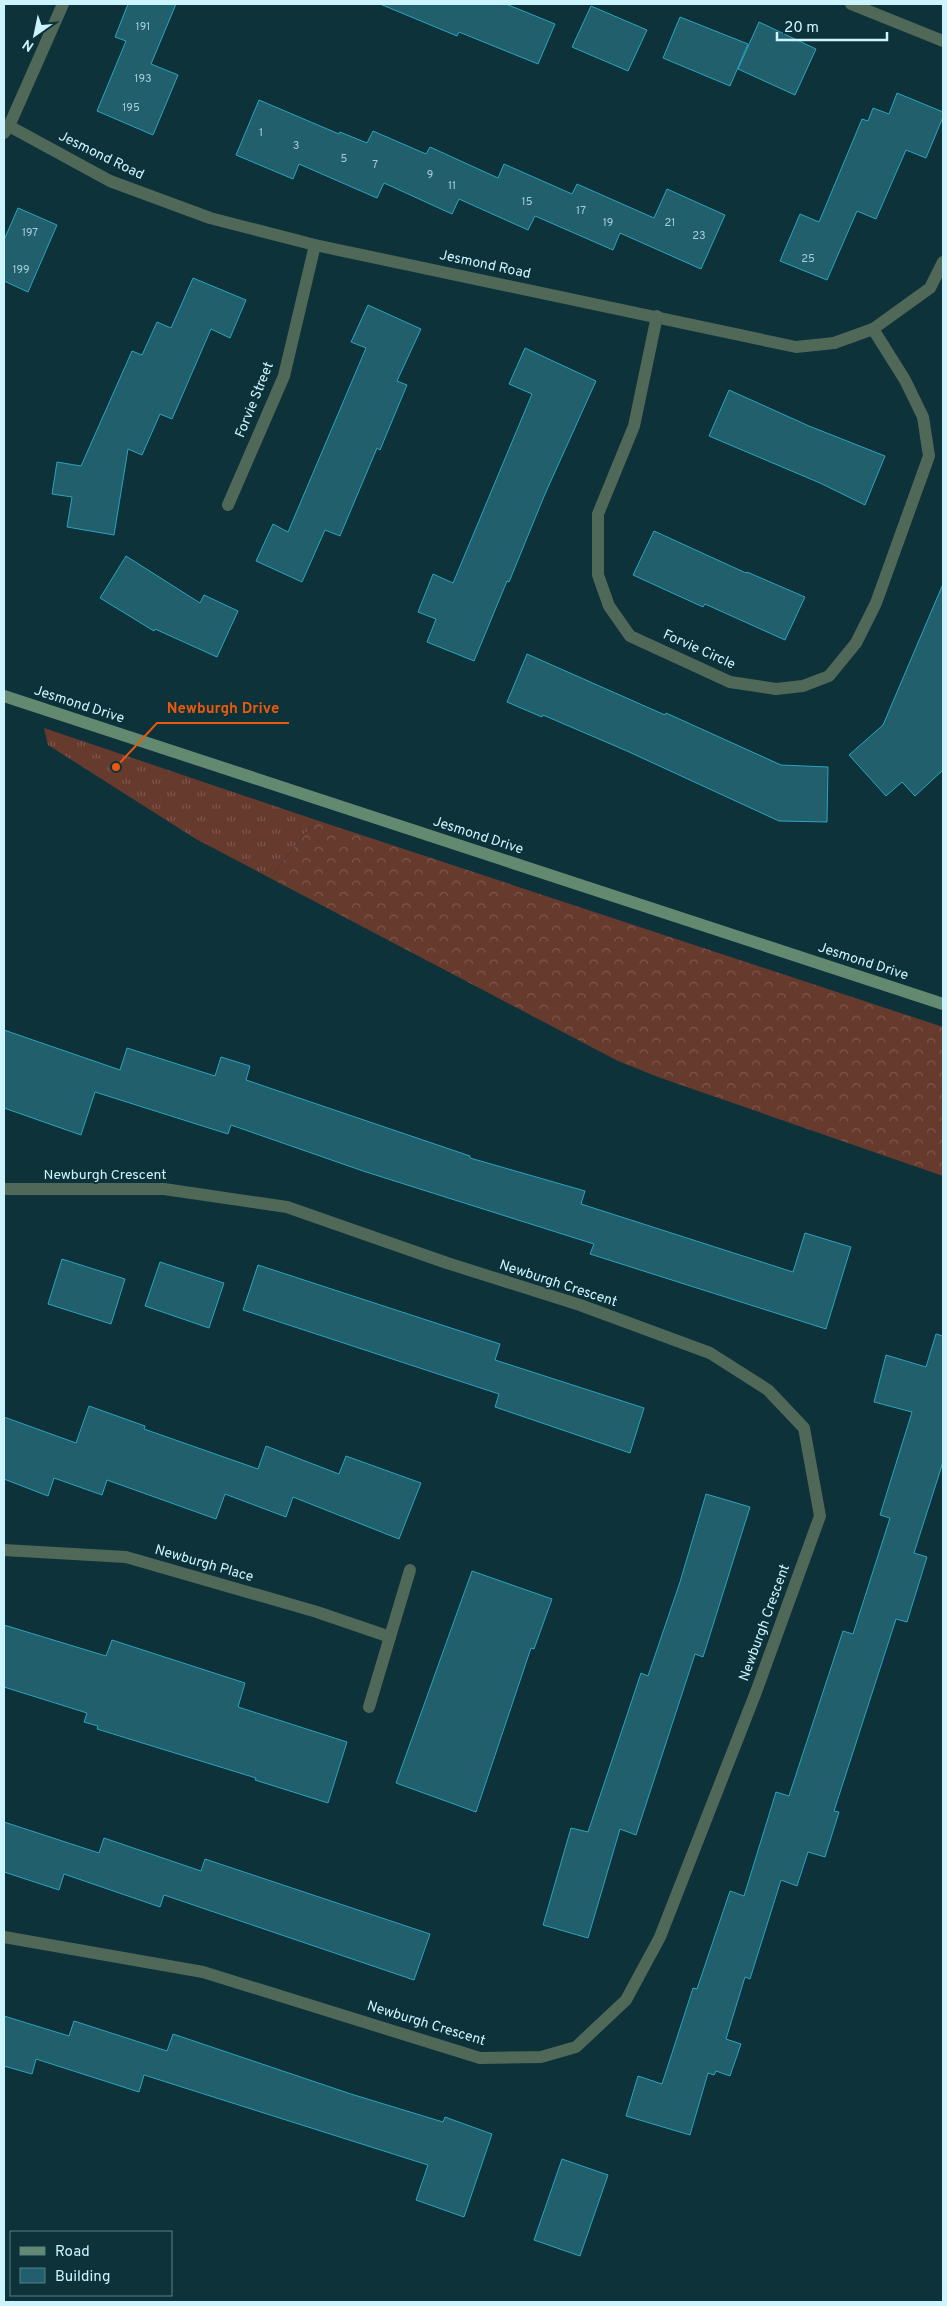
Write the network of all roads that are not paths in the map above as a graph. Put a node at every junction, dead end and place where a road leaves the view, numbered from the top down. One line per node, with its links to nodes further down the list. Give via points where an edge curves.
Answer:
1 (63, 4): 4 (street)
2 (851, 4): 3 (street)
3 (943, 41)
4 (7, 130): 5 (street, Jesmond Road, via 110,181 210,218)
5 (316, 245): 7 (street, Jesmond Road); 9 (street, Forvie Street, via 284,376)
6 (943, 262): 8 (street, Jesmond Road, via 930,288)
7 (657, 316): 8 (street, Jesmond Road, via 796,347 834,343); 8 (street, Forvie Circle, via 634,426 598,514 598,576 609,606 630,636 730,682 776,689 803,686 829,676 856,642 876,603 929,456 923,417 905,380)
8 (873, 329)
9 (228, 505)
10 (4, 696): 11 (street, Jesmond Drive)
11 (943, 1004)
12 (4, 1189): 17 (street, Newburgh Crescent, via 164,1189 287,1208 580,1305 710,1353 768,1390 804,1428 820,1516 756,1692 660,1937 626,2000 576,2047 541,2057 480,2058 203,1972)
13 (4, 1550): 15 (street, Newburgh Place, via 126,1557)
14 (410, 1570): 15 (street)
15 (390, 1637): 16 (street)
16 (369, 1707)
17 (4, 1937)

